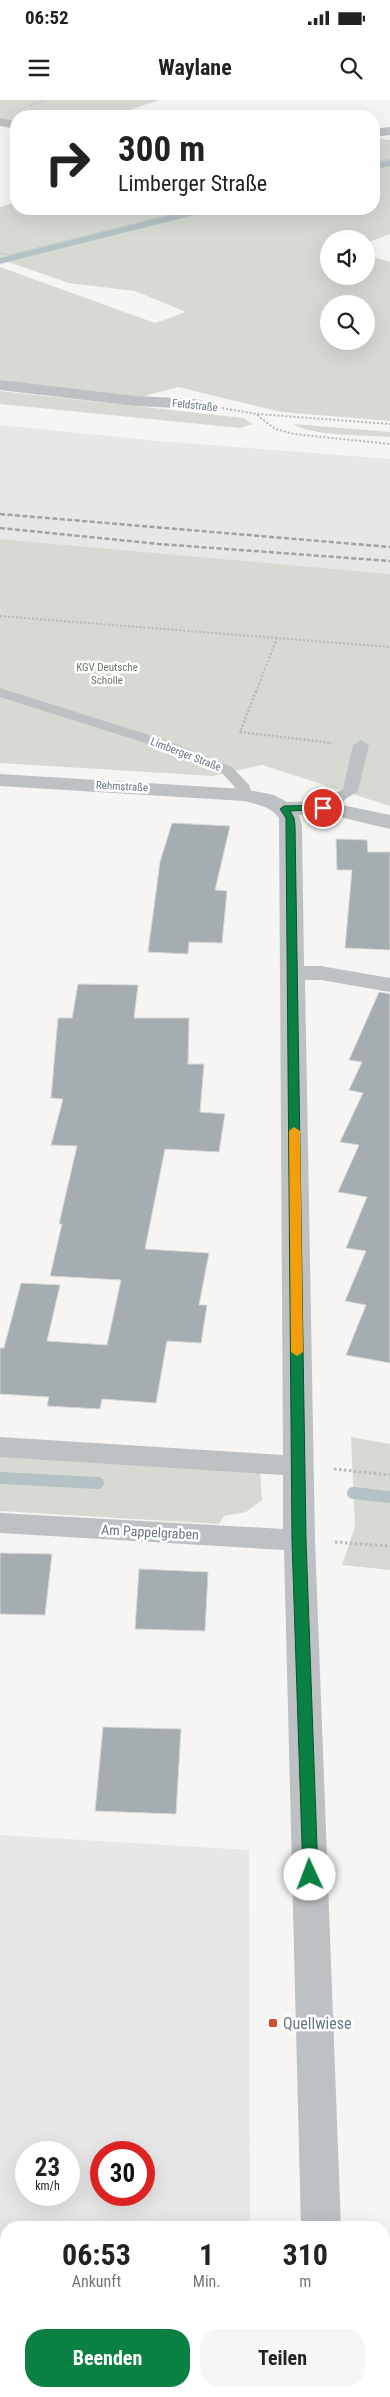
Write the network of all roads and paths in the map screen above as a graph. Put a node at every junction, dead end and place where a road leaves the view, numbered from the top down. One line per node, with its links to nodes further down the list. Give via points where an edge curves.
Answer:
1 (168, 215): 2 (path, via 9,255)
2 (0, 253)
3 (0, 385): 4 (street, Feldstraße, via 135,401)
4 (197, 404): 5 (path, Feldstraße)
5 (257, 414): 6 (path, Feldstraße); 7 (path, via 275,429 294,434)
6 (390, 424)
7 (390, 444)
8 (0, 616): 9 (path)
9 (277, 638): 10 (path); 12 (path, via 240,732)
10 (390, 647)
11 (0, 692): 14 (lane, Limberger Straße, via 163,744 227,770 241,785)
12 (361, 745): 15 (lane, via 350,791)
13 (0, 780): 14 (street, Rehmstraße)
14 (244, 795): 16 (street, via 266,800)
15 (323, 808): 16 (street); 17 (street)
16 (284, 809): 18 (street, via 291,826)
17 (390, 822)
18 (292, 973): 19 (street, via 321,973); 21 (street)
19 (390, 985)
20 (0, 1447): 21 (street)
21 (298, 1466): 22 (path); 24 (street)
22 (390, 1475)
23 (0, 1523): 24 (street, Am Pappelgraben)
24 (299, 1540): 25 (path); 26 (street)
25 (390, 1546)
26 (321, 2221)

